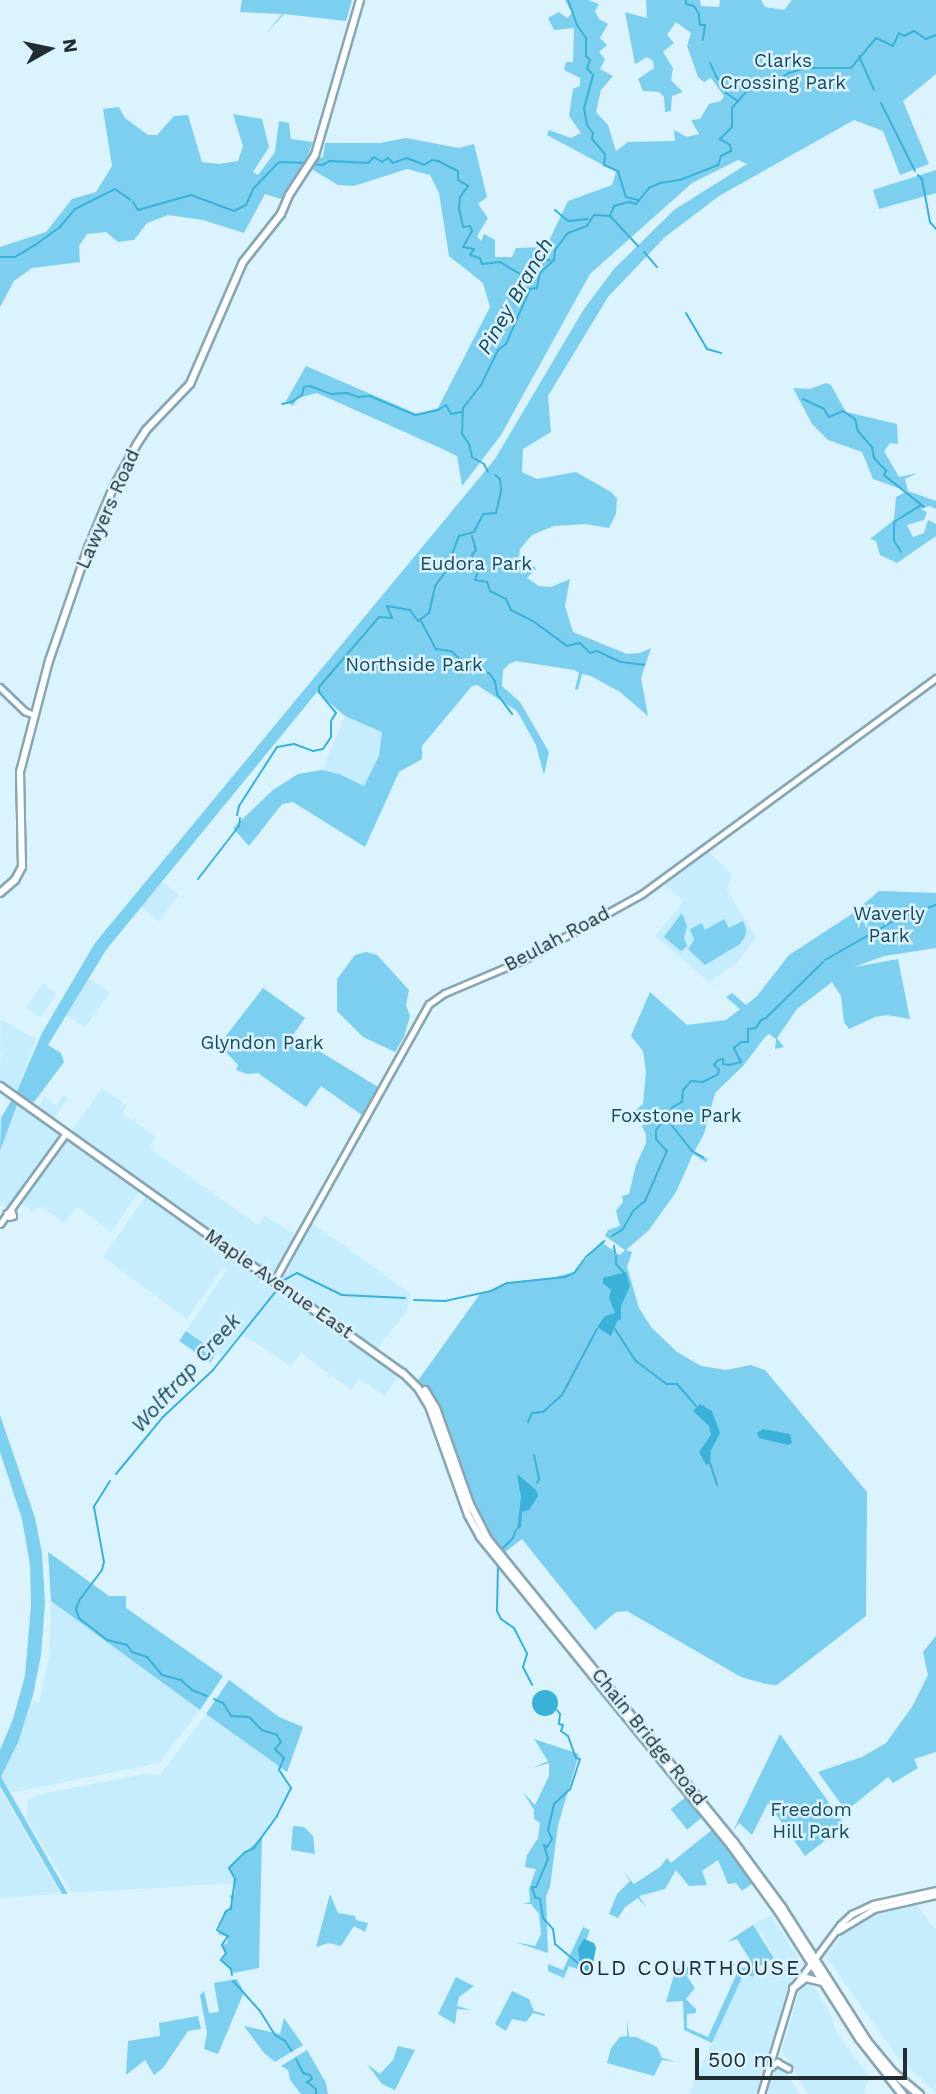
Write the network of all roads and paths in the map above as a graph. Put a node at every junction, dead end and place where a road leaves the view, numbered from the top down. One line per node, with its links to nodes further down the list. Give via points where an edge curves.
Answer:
1 (360, 0): 4 (main road, Lawyers Road, via 315,155 281,214 243,262 190,384 146,430 114,488 57,639)
2 (936, 678): 9 (main road, Beulah Road, via 681,867 514,965 445,993 427,1006)
3 (0, 687): 4 (main road)
4 (34, 715): 5 (main road, Lawyers Road, via 18,780 22,867)
5 (0, 892)
6 (0, 1086): 7 (main road, Maple Avenue East)
7 (66, 1133): 8 (main road); 9 (main road, Maple Avenue East)
8 (0, 1225)
9 (274, 1280): 10 (main road, Maple Avenue East)
10 (404, 1373): 11 (main road, Maple Avenue East, via 429,1406 468,1515); 15 (main road, Chain Bridge Road, via 430,1398 474,1515 488,1539 734,1842)
11 (483, 1542): 15 (main road, Chain Bridge Road, via 731,1846)
12 (936, 1890): 14 (main road)
13 (936, 1895): 14 (main road)
14 (899, 1901): 15 (main road, via 859,1910)
15 (813, 1960): 16 (main road, Chain Bridge Road); 17 (main road); 20 (main road, Chain Bridge Road)
16 (826, 1986): 17 (main road, via 809,1978); 20 (main road, Chain Bridge Road)
17 (793, 1988): 19 (main road)
18 (788, 2068): 19 (main road, via 777,2062)
19 (768, 2070): 21 (main road)
20 (889, 2073): 22 (highway); 23 (main road, Chain Bridge Road); 24 (highway)
21 (761, 2094)
22 (904, 2094)
23 (913, 2094)
24 (919, 2094)

